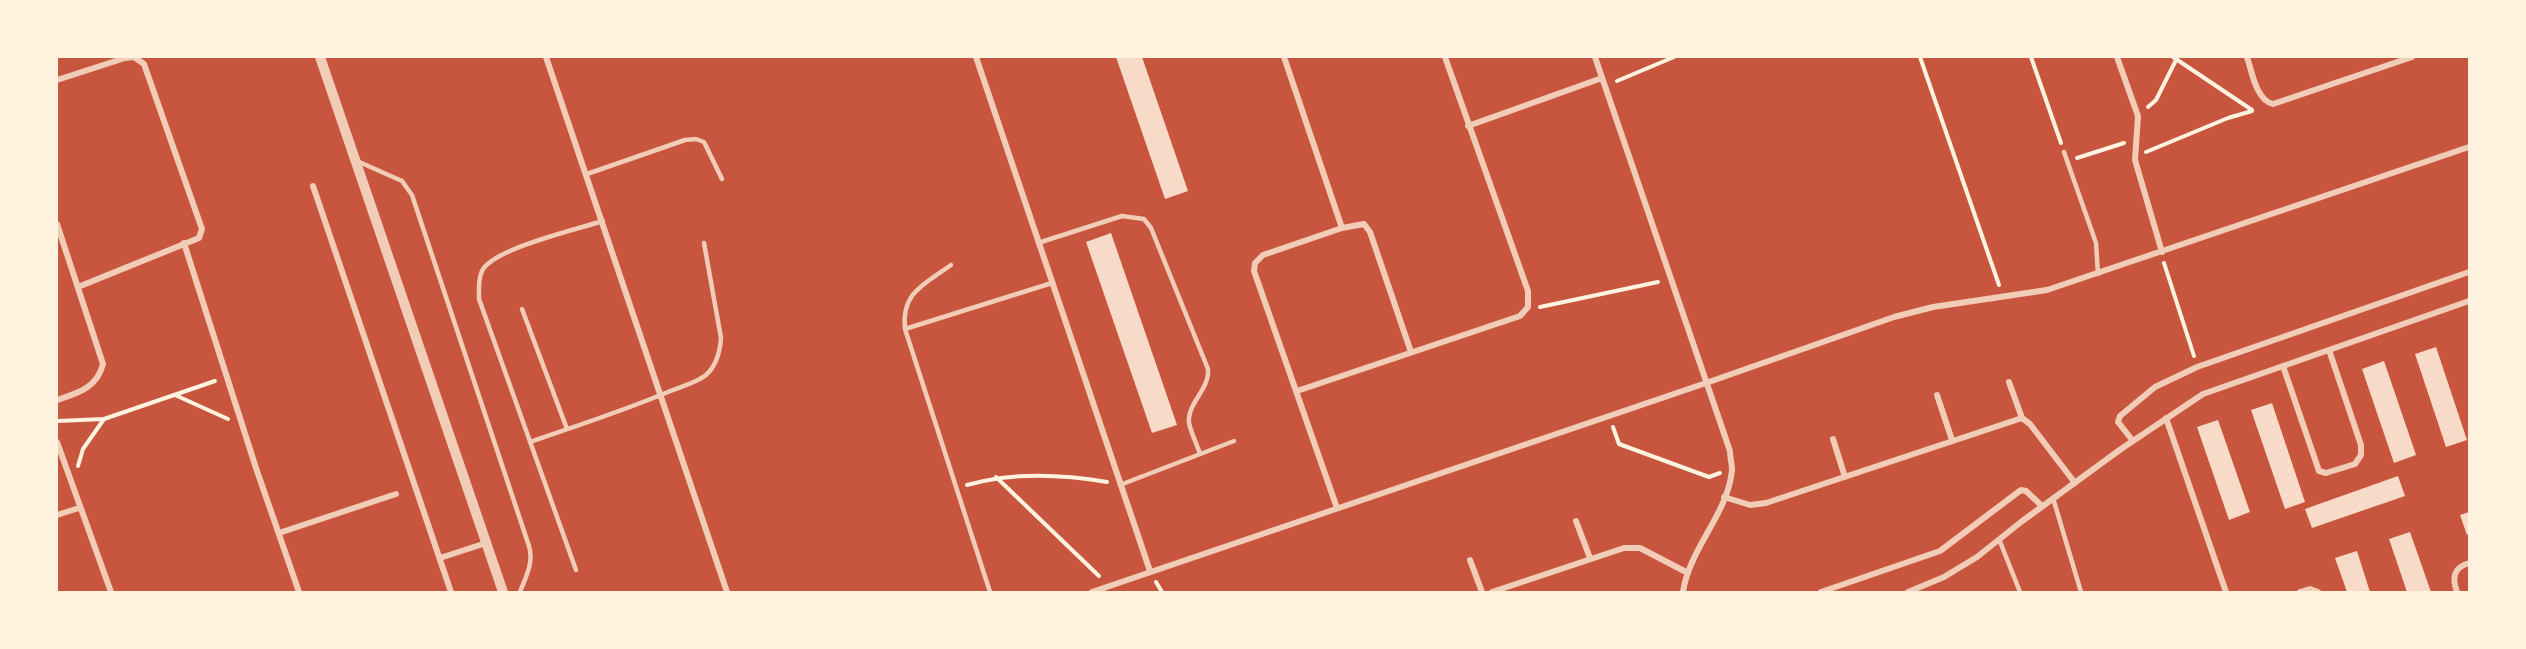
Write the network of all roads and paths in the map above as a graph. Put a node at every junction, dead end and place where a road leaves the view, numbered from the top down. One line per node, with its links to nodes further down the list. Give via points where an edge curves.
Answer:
1 (125, 57): 17 (street); 35 (street, via 138,59 146,68 200,223 201,235)
2 (320, 57): 26 (street)
3 (546, 57): 29 (street)
4 (976, 57): 37 (street)
5 (1284, 57): 34 (street)
6 (1445, 57): 22 (street)
7 (1595, 57): 16 (street)
8 (1674, 57): 18 (path)
9 (1920, 57): 45 (path)
10 (2031, 57): 25 (path)
11 (2117, 57): 21 (street)
12 (2247, 57): 19 (street)
13 (2412, 57): 15 (street)
14 (2176, 58): 20 (path); 21 (path, via 2156,100)
15 (2394, 60): 19 (street, via 2277,103 2270,104)
16 (1602, 78): 18 (street); 22 (street)
17 (57, 80)
18 (1605, 86): 42 (street)
19 (2261, 97): 20 (path)
20 (2252, 111): 27 (path, via 2150,150)
21 (2138, 116): 23 (street)
22 (1468, 126): 48 (street, via 1528,291)
23 (2136, 139): 27 (street); 28 (path)
24 (2469, 147): 38 (street)
25 (2064, 152): 28 (lane)
26 (354, 160): 93 (street); 106 (lane, via 402,181 412,195 530,546 531,565)
27 (2135, 160): 38 (street)
28 (2067, 162): 41 (lane, via 2096,243)
29 (586, 174): 30 (lane, via 685,140 696,140 704,142); 32 (street)
30 (722, 180)
31 (313, 186): 94 (street)
32 (603, 221): 60 (street); 74 (lane, via 500,254 481,272 479,299)
33 (57, 224): 44 (street)
34 (1342, 228): 51 (street, via 1361,223 1368,228); 57 (street, via 1263,255 1253,267)
35 (184, 243): 44 (street); 54 (street)
36 (704, 243): 60 (lane, via 721,338 720,352 705,375)
37 (1038, 243): 43 (street); 75 (lane, via 1122,216 1144,219 1151,228 1208,369 1189,423)
38 (2162, 252): 41 (street); 53 (path)
39 (951, 265): 49 (lane, via 912,295 903,313)
40 (2469, 272): 53 (street)
41 (2098, 274): 45 (street, via 2047,290)
42 (1672, 279): 48 (path); 56 (street)
43 (1052, 283): 49 (lane); 81 (street)
44 (78, 287): 61 (street, via 103,364 89,388)
45 (2004, 297): 56 (street, via 1894,317)
46 (2469, 302): 50 (street)
47 (522, 309): 68 (lane)
48 (1527, 309): 51 (street, via 1520,316)
49 (904, 329): 82 (lane)
50 (2329, 350): 52 (street); 52 (street, via 2361,445 2361,455 2355,464 2326,473 2319,471)
51 (1412, 352): 57 (street)
52 (2283, 366): 66 (street, via 2204,394)
53 (2197, 367): 72 (street, via 2156,387 2122,414 2118,422)
54 (228, 377): 58 (path); 64 (street)
55 (2009, 382): 65 (street)
56 (1706, 383): 62 (street); 76 (street, via 1730,451)
57 (1297, 391): 88 (street)
58 (174, 394): 63 (path); 64 (path, via 229,420)
59 (1937, 395): 70 (street)
60 (660, 396): 68 (lane); 107 (street)
61 (57, 400)
62 (1609, 416): 76 (path, via 1620,444 1709,477); 88 (street)
63 (104, 418): 67 (path); 79 (path)
64 (240, 418): 91 (street)
65 (2022, 418): 70 (street); 80 (street)
66 (2166, 418): 72 (street); 117 (street)
67 (57, 421)
68 (567, 429): 74 (lane)
69 (1833, 439): 78 (street)
70 (1952, 440): 78 (street)
71 (1234, 441): 75 (lane)
72 (2133, 441): 80 (street)
73 (57, 442): 79 (street)
74 (530, 442): 98 (lane)
75 (1200, 454): 81 (lane)
76 (1732, 469): 84 (street)
77 (996, 477): 81 (path, via 1076,477); 82 (path); 101 (path)
78 (1845, 477): 84 (street, via 1760,504 1743,504)
79 (69, 478): 87 (street)
80 (2075, 483): 85 (street)
81 (1120, 485): 99 (street)
82 (956, 488): 108 (lane)
83 (396, 494): 91 (street)
84 (1724, 497): 100 (street)
85 (2053, 498): 86 (street); 116 (lane)
86 (2043, 506): 92 (street); 113 (street, via 2021,490 1940,551)
87 (79, 508): 89 (street); 102 (street)
88 (1337, 508): 99 (street)
89 (57, 515)
90 (1576, 520): 95 (street)
91 (279, 533): 103 (street)
92 (1999, 539): 114 (street, via 1944,577); 115 (lane)
93 (486, 543): 94 (street); 105 (street)
94 (440, 558): 104 (street)
95 (1590, 558): 100 (street, via 1624,548 1640,548); 111 (street)
96 (1470, 560): 110 (street)
97 (2469, 563): 120 (street, via 2454,574)
98 (576, 570)
99 (1150, 571): 101 (street)
100 (1688, 573): 112 (street)
101 (1109, 586): 109 (street)
102 (111, 592)
103 (299, 592)
104 (452, 592)
105 (502, 592)
106 (520, 592)
107 (727, 592)
108 (990, 592)
109 (1092, 592)
110 (1482, 592)
111 (1492, 592)
112 (1683, 592)
113 (1821, 592)
114 (1908, 592)
115 (2020, 592)
116 (2081, 592)
117 (2226, 592)
118 (2300, 592): 119 (street)
119 (2318, 592)
120 (2457, 592)

